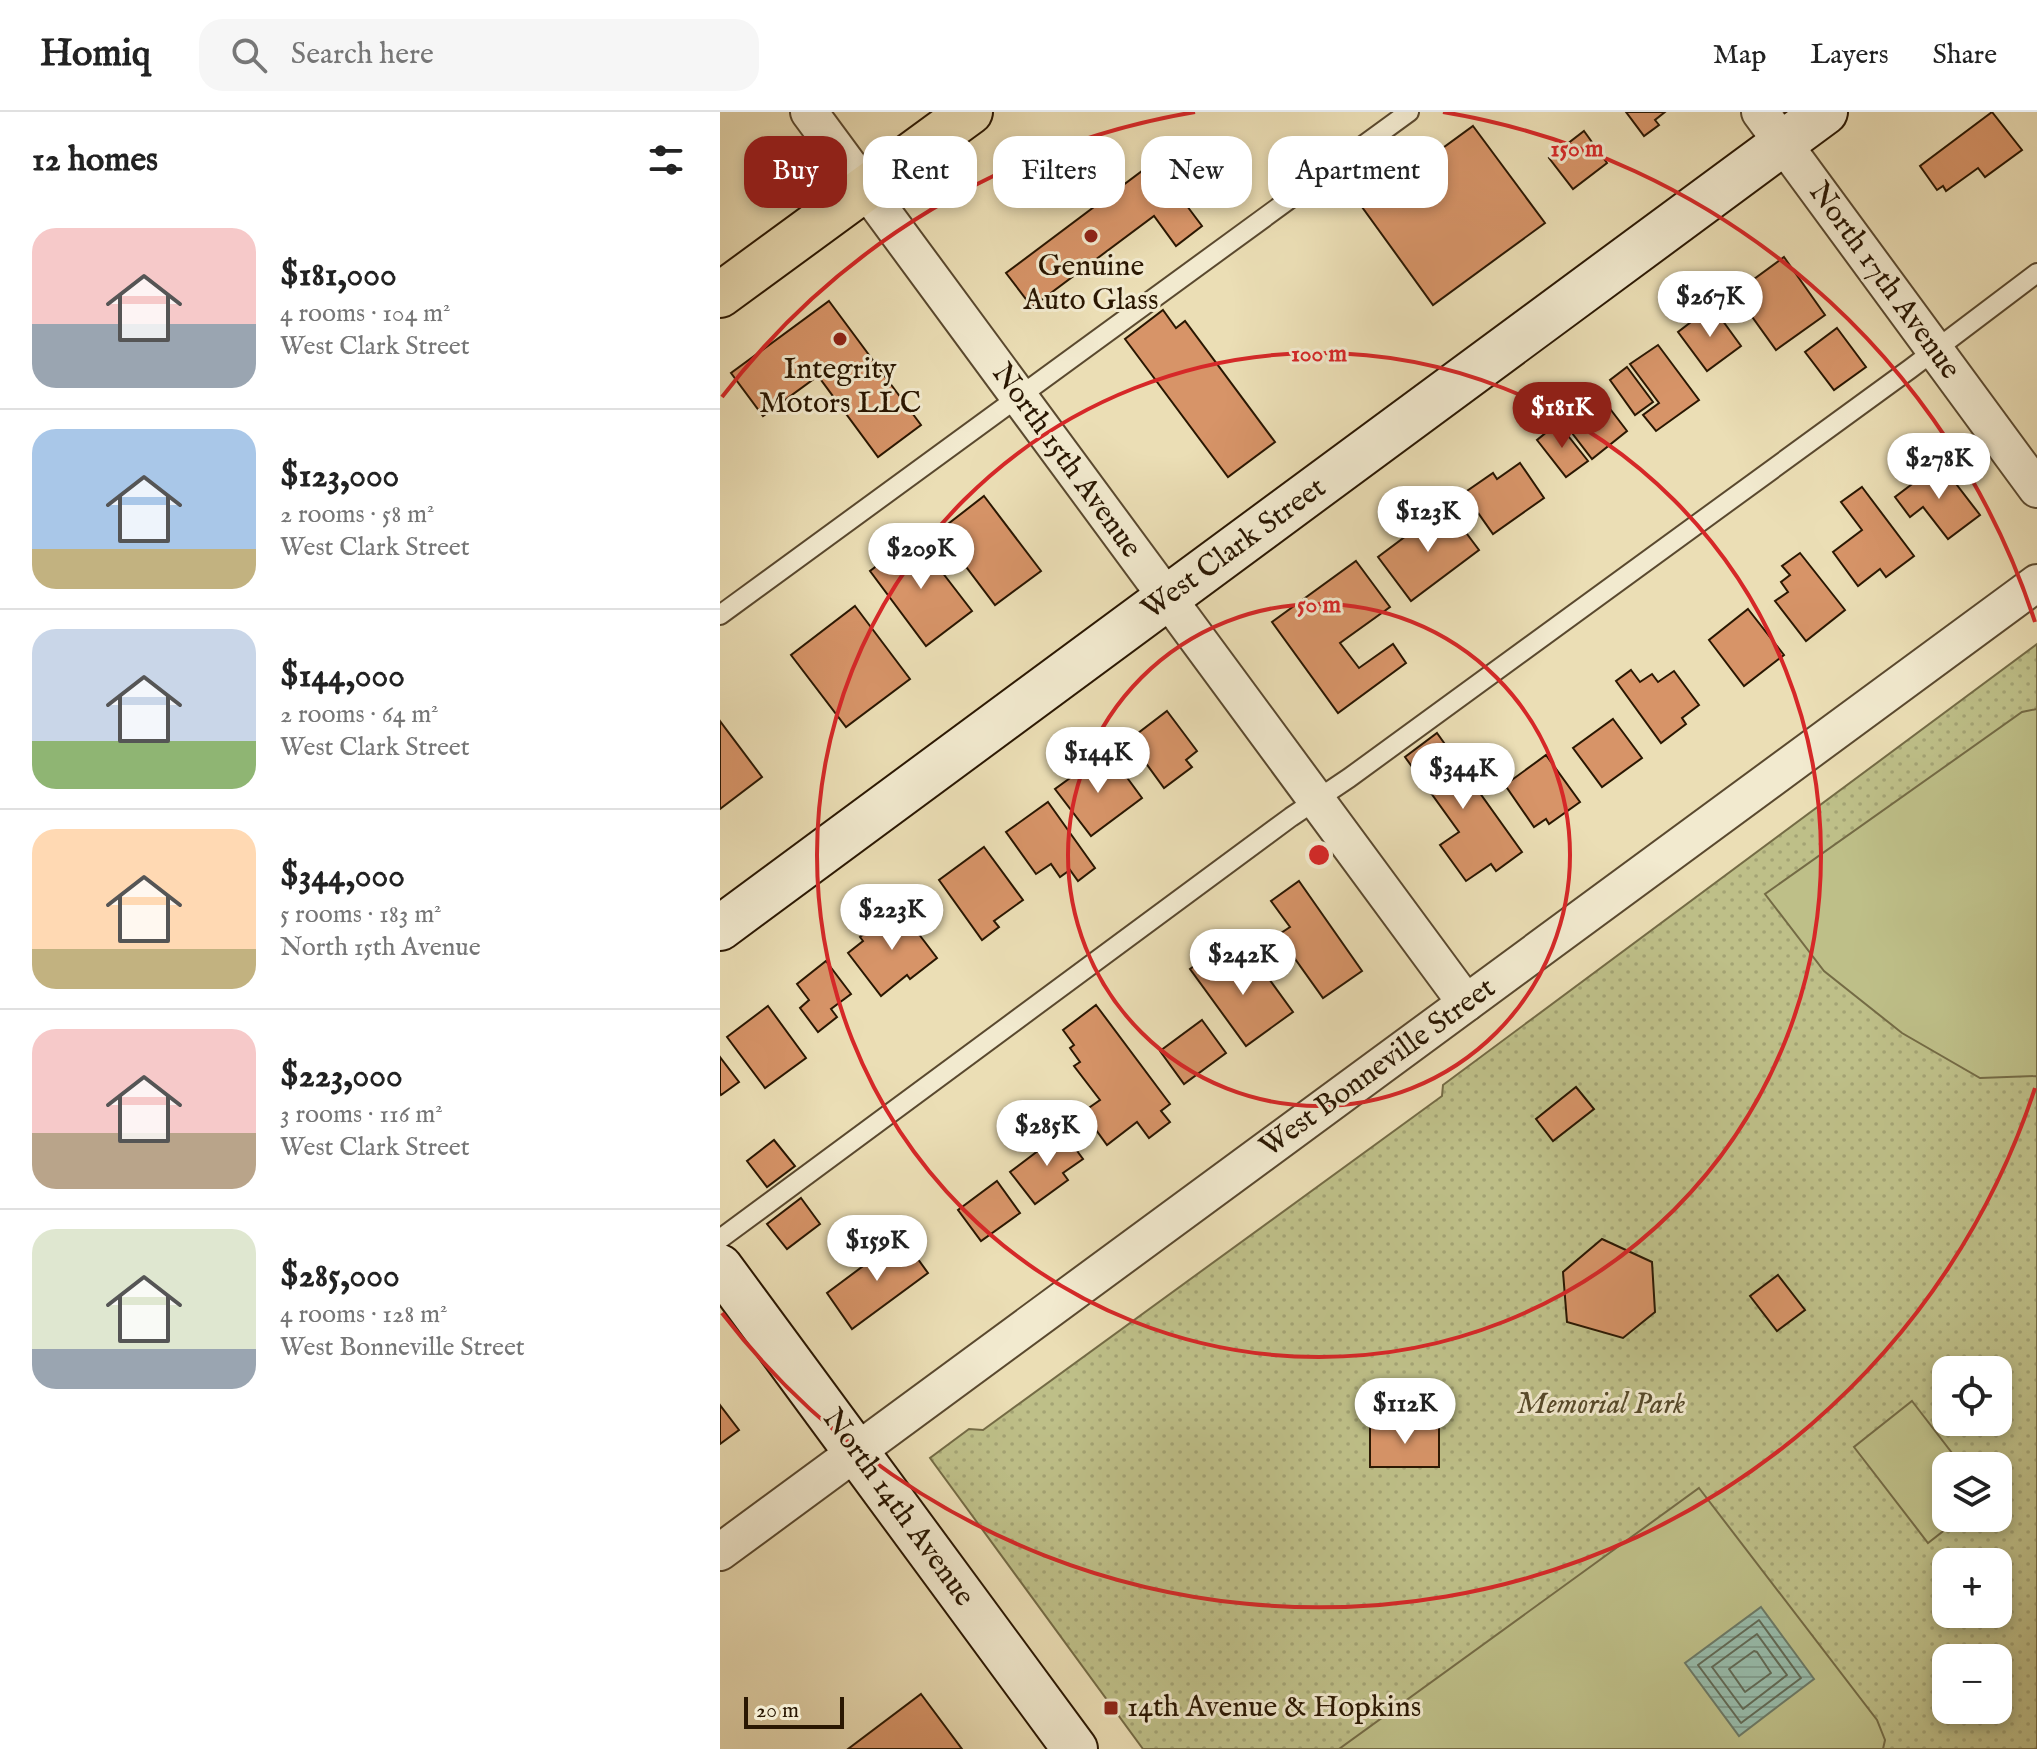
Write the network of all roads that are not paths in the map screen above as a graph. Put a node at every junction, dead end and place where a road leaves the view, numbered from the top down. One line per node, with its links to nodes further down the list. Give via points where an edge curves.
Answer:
1 (809, 112): 7 (street, North 15th Avenue)
2 (970, 112): 6 (main road)
3 (1409, 112): 13 (lane)
4 (1825, 112): 5 (street, West Clark Street)
5 (1771, 128): 12 (street, North 17th Avenue); 16 (street, West Clark Street)
6 (937, 136)
7 (863, 186)
8 (863, 190): 11 (main road)
9 (879, 208): 13 (street, North 15th Avenue)
10 (2037, 273): 12 (lane)
11 (720, 295)
12 (1934, 350): 14 (street, North 17th Avenue); 18 (lane)
13 (1019, 397): 16 (street, North 15th Avenue); 17 (lane)
14 (2037, 489)
15 (2037, 583): 20 (street, West Bonneville Street)
16 (1167, 598): 18 (street, North 15th Avenue); 19 (street, West Clark Street)
17 (720, 615)
18 (1317, 801): 20 (street, North 15th Avenue); 21 (lane)
19 (720, 928)
20 (1466, 1003): 23 (street, West Bonneville Street)
21 (720, 1239)
22 (720, 1267): 23 (street, North 14th Avenue)
23 (856, 1452): 24 (street, West Bonneville Street); 25 (street, North 14th Avenue)
24 (720, 1552)
25 (1075, 1749)

